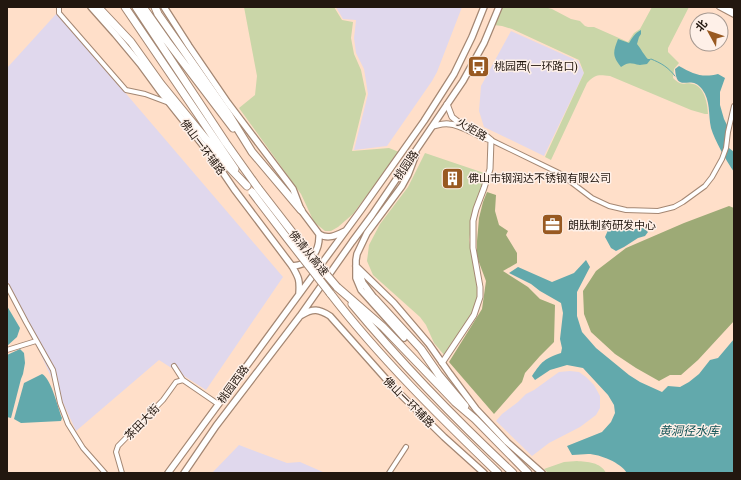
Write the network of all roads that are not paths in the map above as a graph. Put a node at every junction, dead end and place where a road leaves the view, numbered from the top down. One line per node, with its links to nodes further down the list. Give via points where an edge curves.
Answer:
1 (59, 7): 15 (street, via 59,13 126,90)
2 (90, 7): 15 (main road, 佛山一环辅路, via 140,64)
3 (98, 7): 22 (highway, via 131,42 161,84 228,166)
4 (125, 7): 22 (highway, 佛清从高速)
5 (136, 7): 22 (highway, 佛清从高速, via 226,143)
6 (143, 7): 21 (highway)
7 (154, 7): 21 (highway, via 229,114)
8 (164, 7): 23 (main road, via 228,103 293,189)
9 (484, 7): 24 (main road, 桃园路, via 450,80)
10 (499, 7): 16 (main road, 桃园路, via 484,43)
11 (719, 7): 14 (street)
12 (725, 7): 13 (street)
13 (734, 12)
14 (734, 16)
15 (169, 103): 26 (main road, 佛山一环辅路)
16 (447, 104): 18 (main road, 桃园路); 19 (street, 火炬路, via 452,117)
17 (734, 106): 19 (street, via 726,148 712,178 683,202 658,211 626,210 609,206 592,198 559,173)
18 (433, 126): 19 (street, 火炬路, via 454,124); 20 (main road, 桃园路)
19 (491, 140): 36 (street, via 490,169 473,221 472,248 480,297 474,315)
20 (420, 145): 27 (main road, via 402,186 360,246 356,254); 32 (main road, 桃园路)
21 (252, 152): 23 (highway)
22 (252, 189): 29 (highway, 佛清从高速, bridge); 49 (highway, 佛清从高速, bridge, via 330,293 390,364)
23 (301, 210): 25 (main road)
24 (346, 231): 25 (main road, via 329,237); 30 (main road, 桃园路)
25 (319, 234): 26 (main road, via 320,241 314,256 302,265)
26 (292, 266): 30 (main road, 佛山一环辅路, via 300,283)
27 (356, 266): 31 (main road, via 363,283); 33 (main road, via 356,278 361,290); 36 (main road, via 394,303)
28 (7, 286): 34 (street)
29 (337, 287): 41 (highway, via 383,327 455,402); 50 (highway, 佛清从高速, via 395,355 470,433)
30 (298, 295): 40 (main road, 桃园西路)
31 (375, 299): 38 (highway, via 421,350)
32 (300, 316): 46 (main road, 桃园西路, via 216,426); 48 (main road, 佛山一环辅路, via 314,310 330,316 394,388)
33 (404, 338): 38 (highway)
34 (36, 341): 35 (street); 43 (street, via 53,370 60,403 68,424 83,448)
35 (7, 350)
36 (442, 363): 52 (main road, via 476,408 507,442)
37 (174, 366): 39 (street)
38 (439, 375): 41 (highway)
39 (183, 380): 40 (street); 44 (street, 茶田大街, via 176,382 163,400 118,446 116,452)
40 (218, 404): 45 (main road, 桃园西路)
41 (475, 419): 51 (highway)
42 (406, 447): 47 (street)
43 (105, 473)
44 (122, 473)
45 (168, 473)
46 (184, 473)
47 (389, 473)
48 (484, 473)
49 (498, 473)
50 (513, 473)
51 (529, 473)
52 (542, 473)

